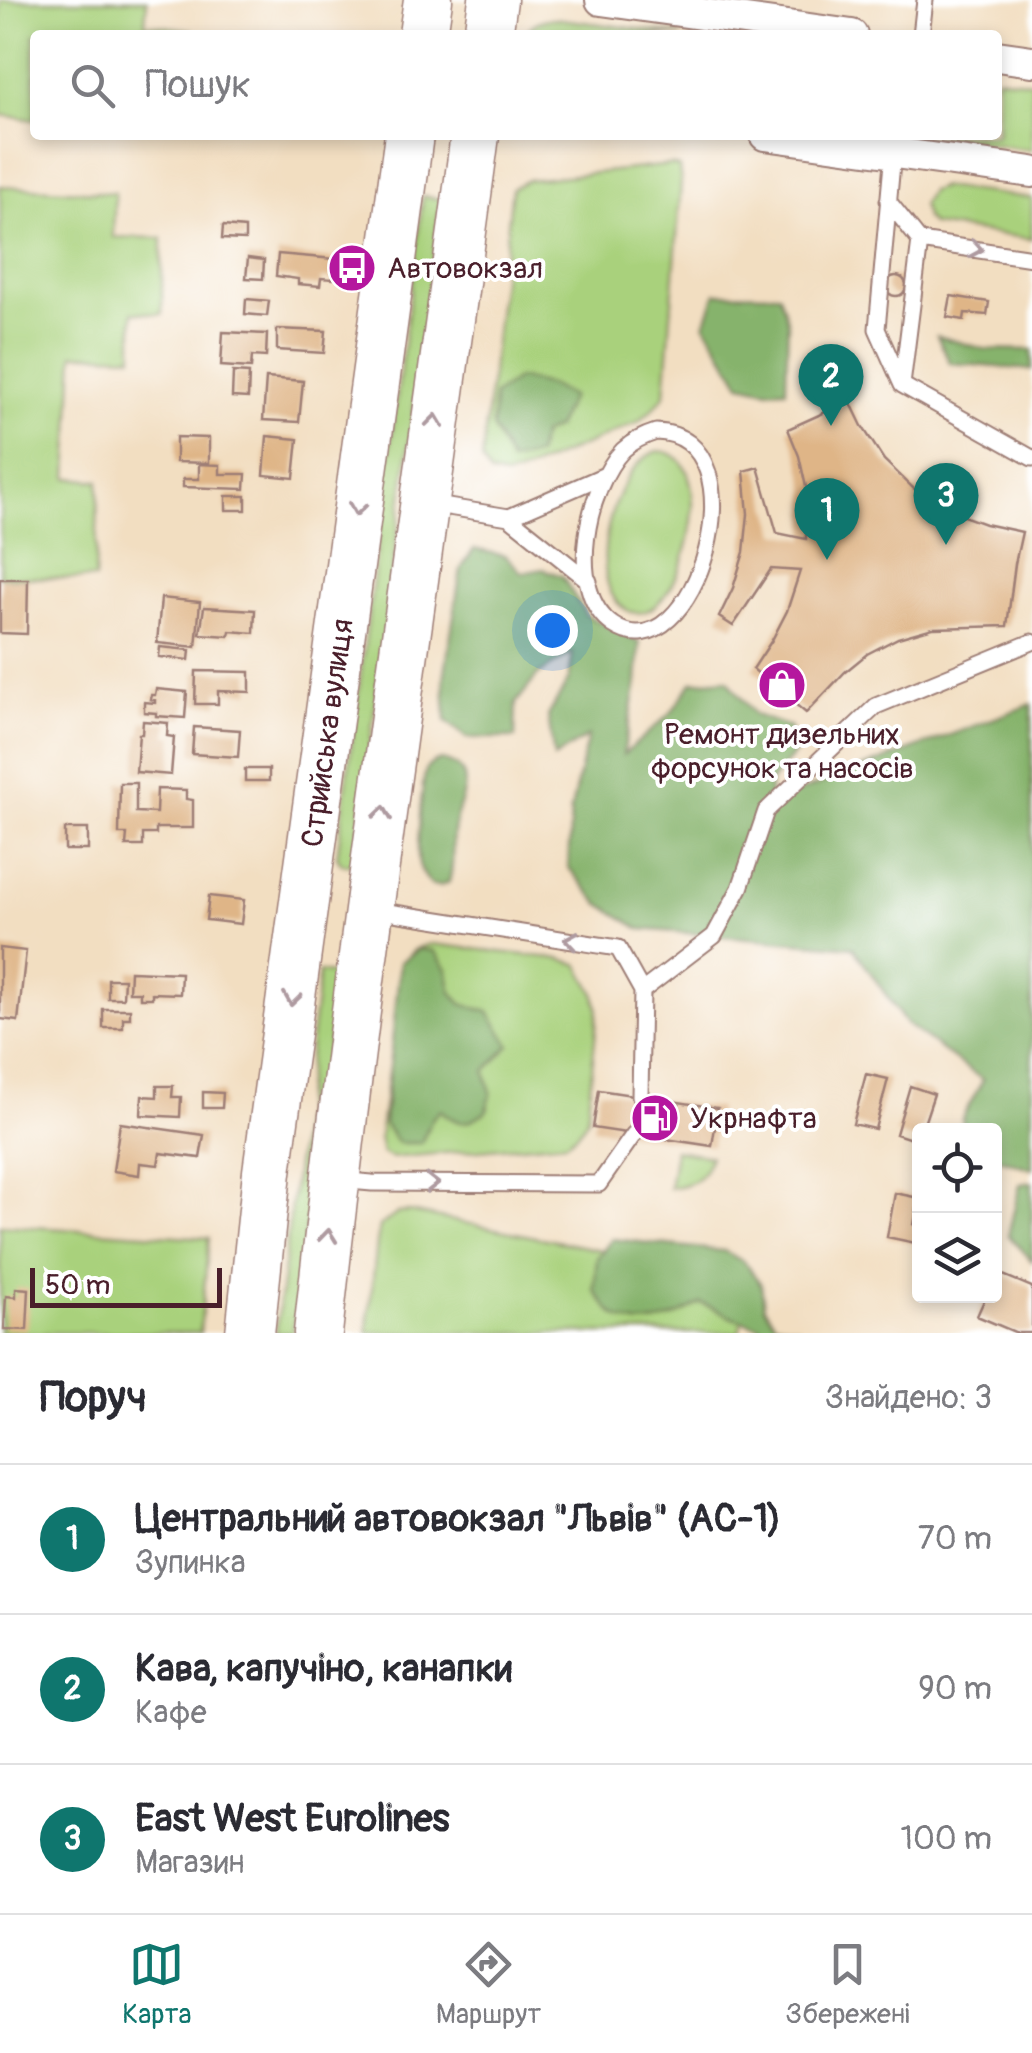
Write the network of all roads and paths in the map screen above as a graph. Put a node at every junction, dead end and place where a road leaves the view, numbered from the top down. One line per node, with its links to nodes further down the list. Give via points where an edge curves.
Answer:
1 (428, 0): 5 (main road)
2 (493, 0): 6 (main road)
3 (600, 0): 7 (street)
4 (925, 0): 8 (lane)
5 (424, 30)
6 (489, 30)
7 (816, 30)
8 (922, 30)
9 (1002, 57): 10 (street)
10 (1032, 61)
11 (803, 140): 14 (street)
12 (407, 148): 13 (main road, via 417,154); 26 (main road, Стрийська вулиця, one-way to 26)
13 (473, 151): 22 (main road, one-way to 13)
14 (893, 152): 15 (street); 16 (lane)
15 (1032, 172)
16 (888, 201): 17 (lane); 19 (lane, via 877,330)
17 (920, 241): 18 (lane, one-way to 18); 19 (lane)
18 (1032, 258)
19 (902, 385): 20 (lane)
20 (1032, 458)
21 (606, 476): 23 (lane); 24 (lane, via 587,535); 24 (lane, via 643,436 682,437 706,470 711,528 693,588 655,628 616,626 598,607)
22 (426, 503): 23 (lane); 27 (main road, one-way to 22)
23 (509, 516): 24 (lane)
24 (588, 581)
25 (1032, 642): 28 (lane, via 876,706 766,810 740,888 714,936)
26 (305, 902): 27 (main road); 32 (main road, Стрийська вулиця, one-way to 32)
27 (369, 910): 28 (lane, one-way to 27, via 618,948); 31 (main road)
28 (642, 991): 29 (lane)
29 (640, 1096)
30 (634, 1134): 31 (lane, one-way to 30, via 598,1184)
31 (334, 1180): 33 (main road, one-way to 31)
32 (250, 1333)
33 (318, 1333)

